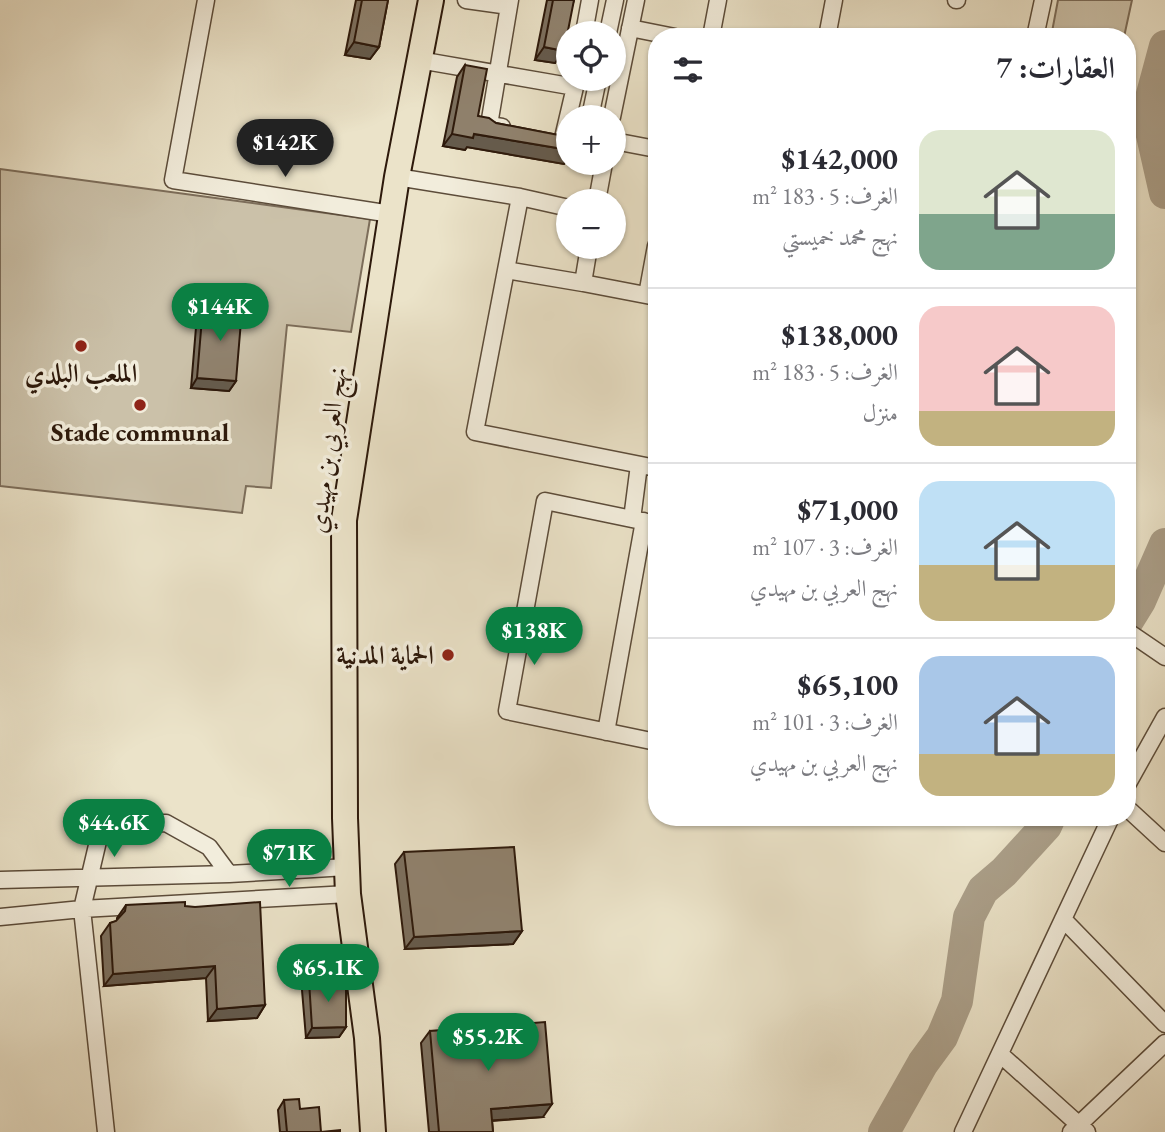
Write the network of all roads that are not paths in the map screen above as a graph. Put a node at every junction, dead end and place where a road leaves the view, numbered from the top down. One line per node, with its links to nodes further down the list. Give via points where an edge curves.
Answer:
1 (206, 0): 28 (street, via 173,180)
2 (431, 0): 18 (main road, نهج العربي بن مهيدي)
3 (466, 0): 10 (street)
4 (590, 0): 11 (street)
5 (615, 0): 12 (street)
6 (636, 0): 13 (street)
7 (718, 0): 14 (street)
8 (834, 0): 15 (street)
9 (1042, 0): 16 (street)
10 (510, 3): 19 (street)
11 (586, 21)
12 (611, 21)
13 (630, 28): 17 (street); 21 (street)
14 (713, 28)
15 (829, 28)
16 (1037, 28)
17 (648, 32)
18 (419, 60): 19 (street); 25 (main road, نهج العربي بن مهيدي)
19 (497, 73): 20 (street); 22 (street, via 489,125)
20 (556, 81)
21 (614, 105)
22 (514, 129)
23 (626, 143): 24 (street)
24 (648, 147)
25 (397, 177): 26 (street); 28 (main road, نهج العربي بن مهيدي)
26 (520, 197): 27 (street); 30 (street)
27 (556, 205)
28 (391, 214): 45 (main road, نهج العربي بن مهيدي, via 344,520)
29 (587, 259): 31 (street)
30 (506, 270): 31 (street); 33 (street, via 475,432)
31 (583, 283): 32 (street)
32 (648, 295)
33 (639, 465): 34 (street); 35 (street)
34 (648, 467)
35 (644, 521): 39 (street); 39 (street, via 545,501 508,711)
36 (1136, 637): 37 (street)
37 (1165, 657)
38 (1165, 717): 41 (street)
39 (606, 732): 40 (street)
40 (648, 740)
41 (1136, 769)
42 (1136, 816): 44 (street)
43 (1107, 826): 52 (street)
44 (1165, 843)
45 (346, 867): 46 (street); 49 (main road, نهج العربي بن مهيدي)
46 (229, 874): 47 (street); 47 (street, via 209,847 166,823 120,824 108,826 99,838)
47 (91, 878): 48 (street); 50 (street)
48 (0, 880)
49 (348, 894): 50 (street); 58 (main road, نهج العربي بن مهيدي, via 367,1038)
50 (82, 909): 51 (street); 57 (street)
51 (0, 917)
52 (1063, 919): 53 (street); 55 (street)
53 (1165, 1024)
54 (1165, 1043): 56 (street)
55 (1000, 1054): 56 (street); 59 (street)
56 (1079, 1129)
57 (106, 1132)
58 (373, 1132)
59 (964, 1132)

